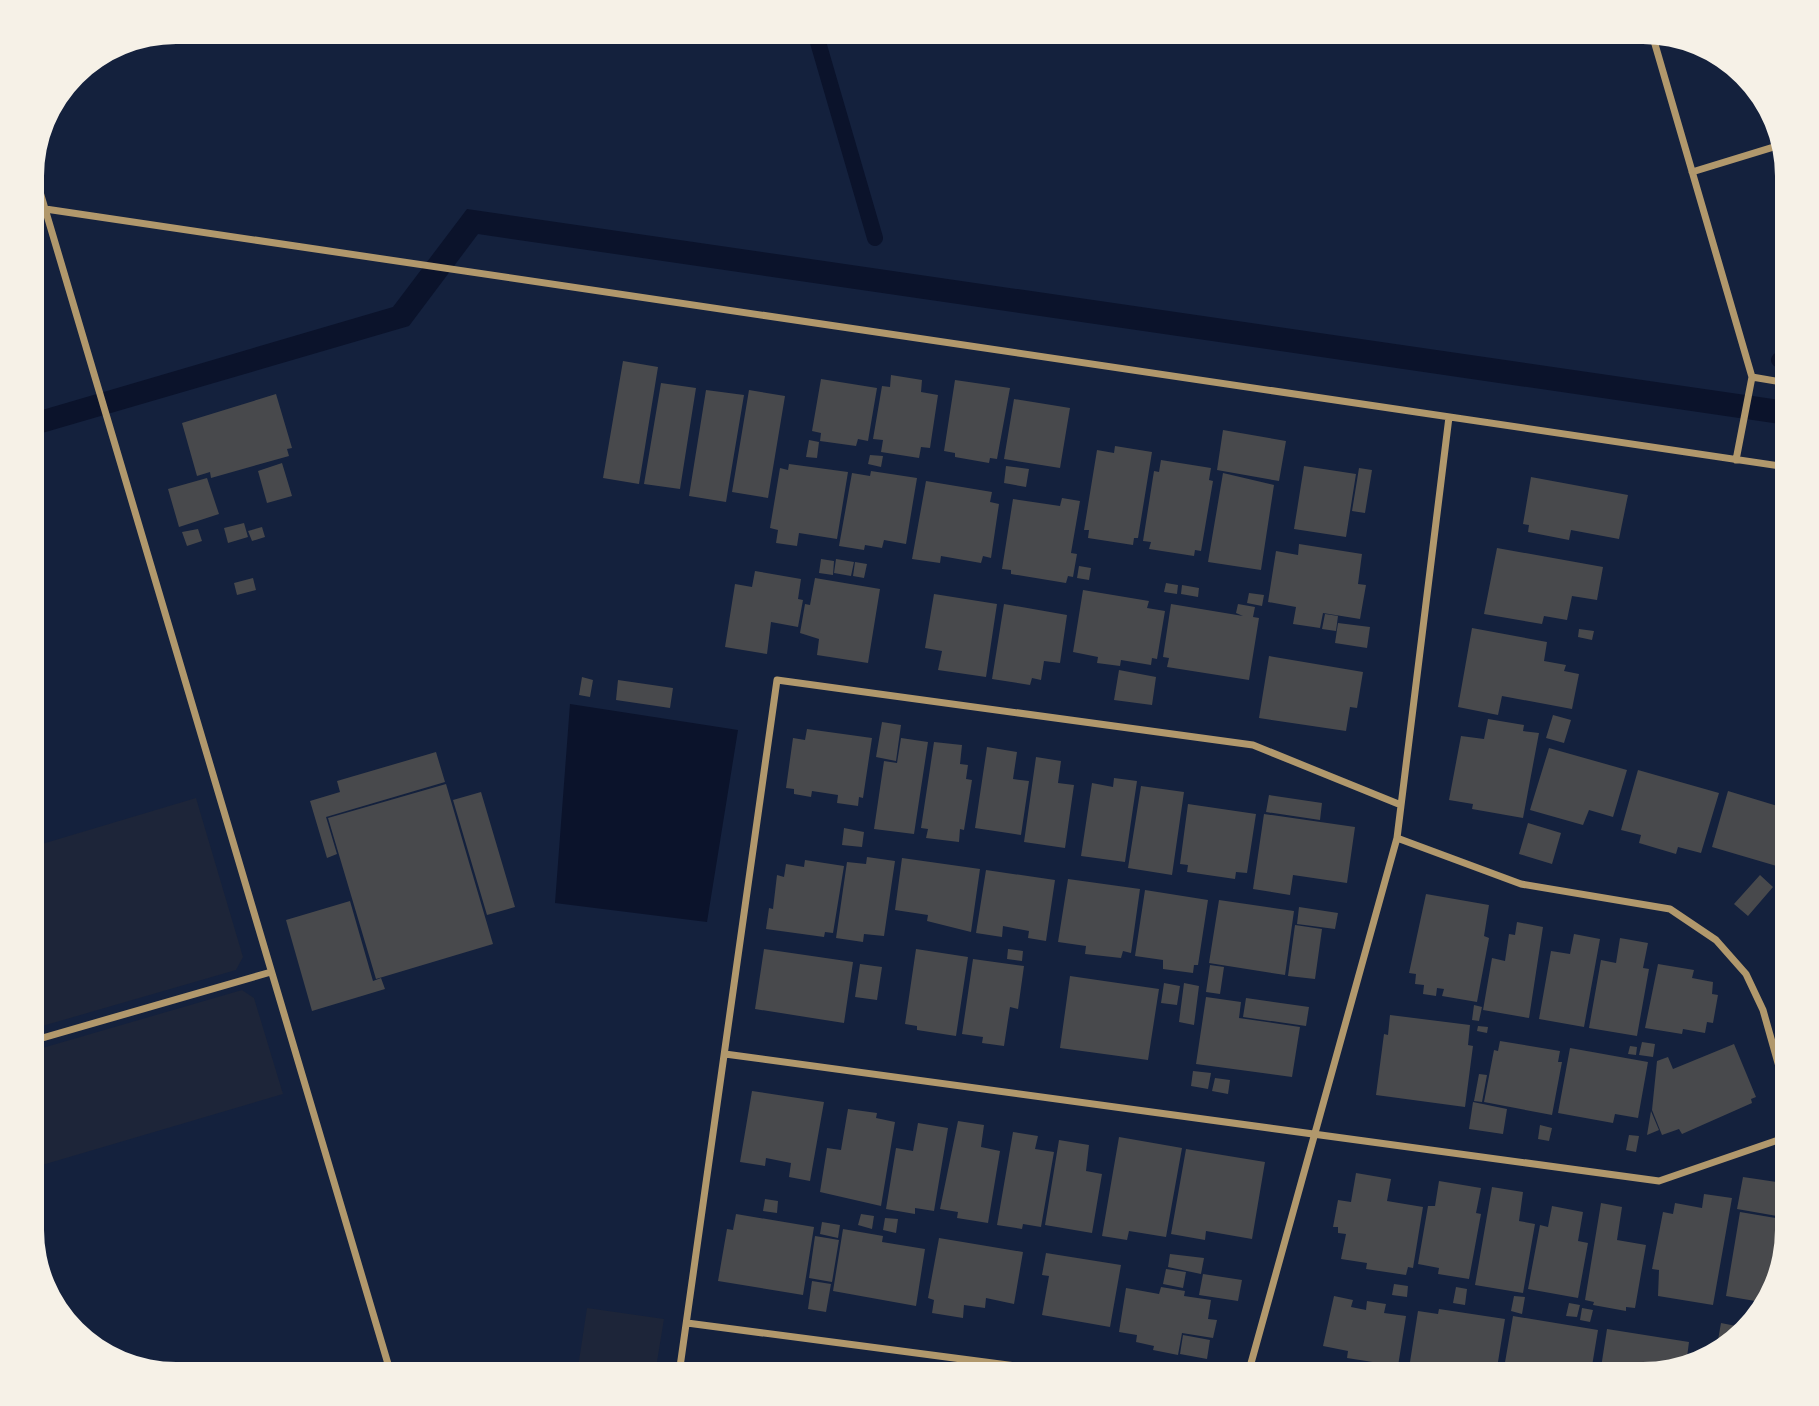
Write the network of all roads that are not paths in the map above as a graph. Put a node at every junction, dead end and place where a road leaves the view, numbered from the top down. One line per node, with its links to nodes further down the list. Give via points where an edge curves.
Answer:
1 (1655, 44): 3 (street)
2 (1772, 147): 3 (street)
3 (1692, 172): 5 (street)
4 (44, 207): 7 (street); 12 (street)
5 (1752, 377): 6 (street); 8 (street)
6 (1775, 381)
7 (1449, 416): 8 (street); 10 (street)
8 (1736, 460): 9 (street)
9 (1775, 465)
10 (1401, 805): 11 (street); 15 (street, via 1253,745 777,680)
11 (1397, 838): 14 (street, via 1521,884 1671,909 1716,940 1746,974); 16 (street)
12 (271, 972): 13 (street); 19 (street)
13 (44, 1038)
14 (1775, 1052)
15 (725, 1054): 16 (street); 18 (street)
16 (1314, 1134): 17 (street, via 1659,1181); 22 (street)
17 (1775, 1141)
18 (687, 1322): 20 (street); 21 (street)
19 (387, 1362)
20 (681, 1362)
21 (986, 1362)
22 (1251, 1362)

